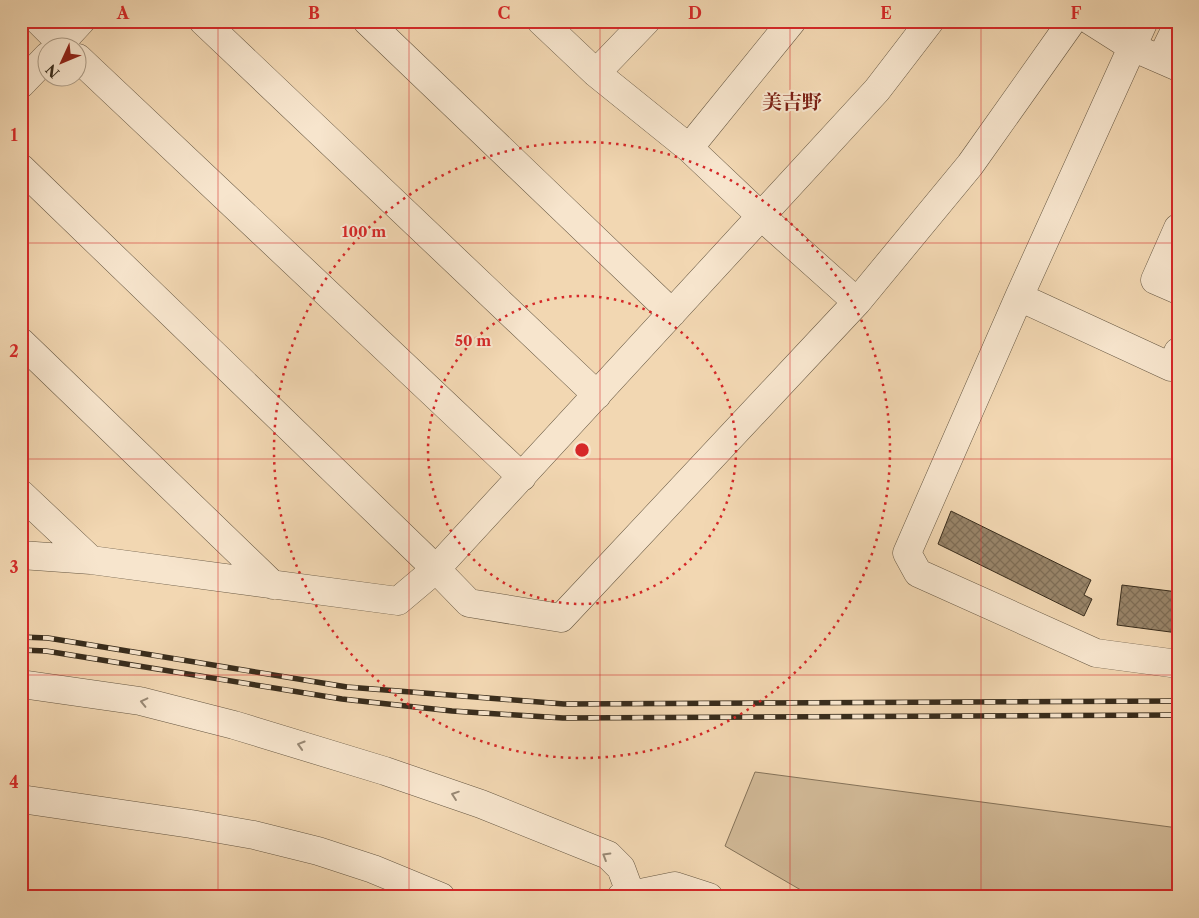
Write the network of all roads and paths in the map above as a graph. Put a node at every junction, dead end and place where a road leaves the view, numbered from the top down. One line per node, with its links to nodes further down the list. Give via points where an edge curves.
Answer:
1 (39, 21): 13 (street)
2 (81, 21): 14 (street)
3 (203, 21): 31 (street)
4 (367, 21): 28 (street)
5 (541, 21): 18 (street)
6 (646, 21): 18 (street)
7 (792, 21): 21 (street)
8 (930, 21): 23 (street, via 877,90)
9 (1072, 21): 27 (street, via 970,165)
10 (1091, 21): 15 (street)
11 (1144, 21): 15 (street)
12 (1178, 24): 16 (street)
13 (52, 38)
14 (69, 38)
15 (1132, 47): 16 (street); 26 (street)
16 (1170, 63)
17 (38, 70): 20 (street)
18 (596, 74): 21 (street)
19 (88, 75): 32 (street)
20 (21, 84)
21 (689, 148): 23 (street)
22 (21, 168): 36 (street)
23 (762, 217): 27 (street); 28 (street)
24 (1178, 228): 25 (street, via 1155,280)
25 (1178, 290)
26 (1019, 296): 30 (street, via 1171,367); 38 (street, via 907,553 918,573 1096,653)
27 (857, 302): 36 (street, via 560,618 469,603)
28 (672, 313): 31 (street)
29 (21, 342): 37 (street)
30 (1178, 352)
31 (597, 395): 32 (street)
32 (522, 477): 36 (street)
33 (21, 494): 35 (street)
34 (21, 555): 35 (street)
35 (91, 560): 37 (street)
36 (436, 570): 37 (street, via 398,601)
37 (273, 585)
38 (1178, 664)
39 (21, 684): 41 (street, one-way to 39, via 621,868 608,855 481,804 234,725 140,701)
40 (21, 799): 42 (street, via 254,835 373,869)
41 (626, 896): 43 (street, via 675,886)
42 (441, 897)
43 (709, 897)

